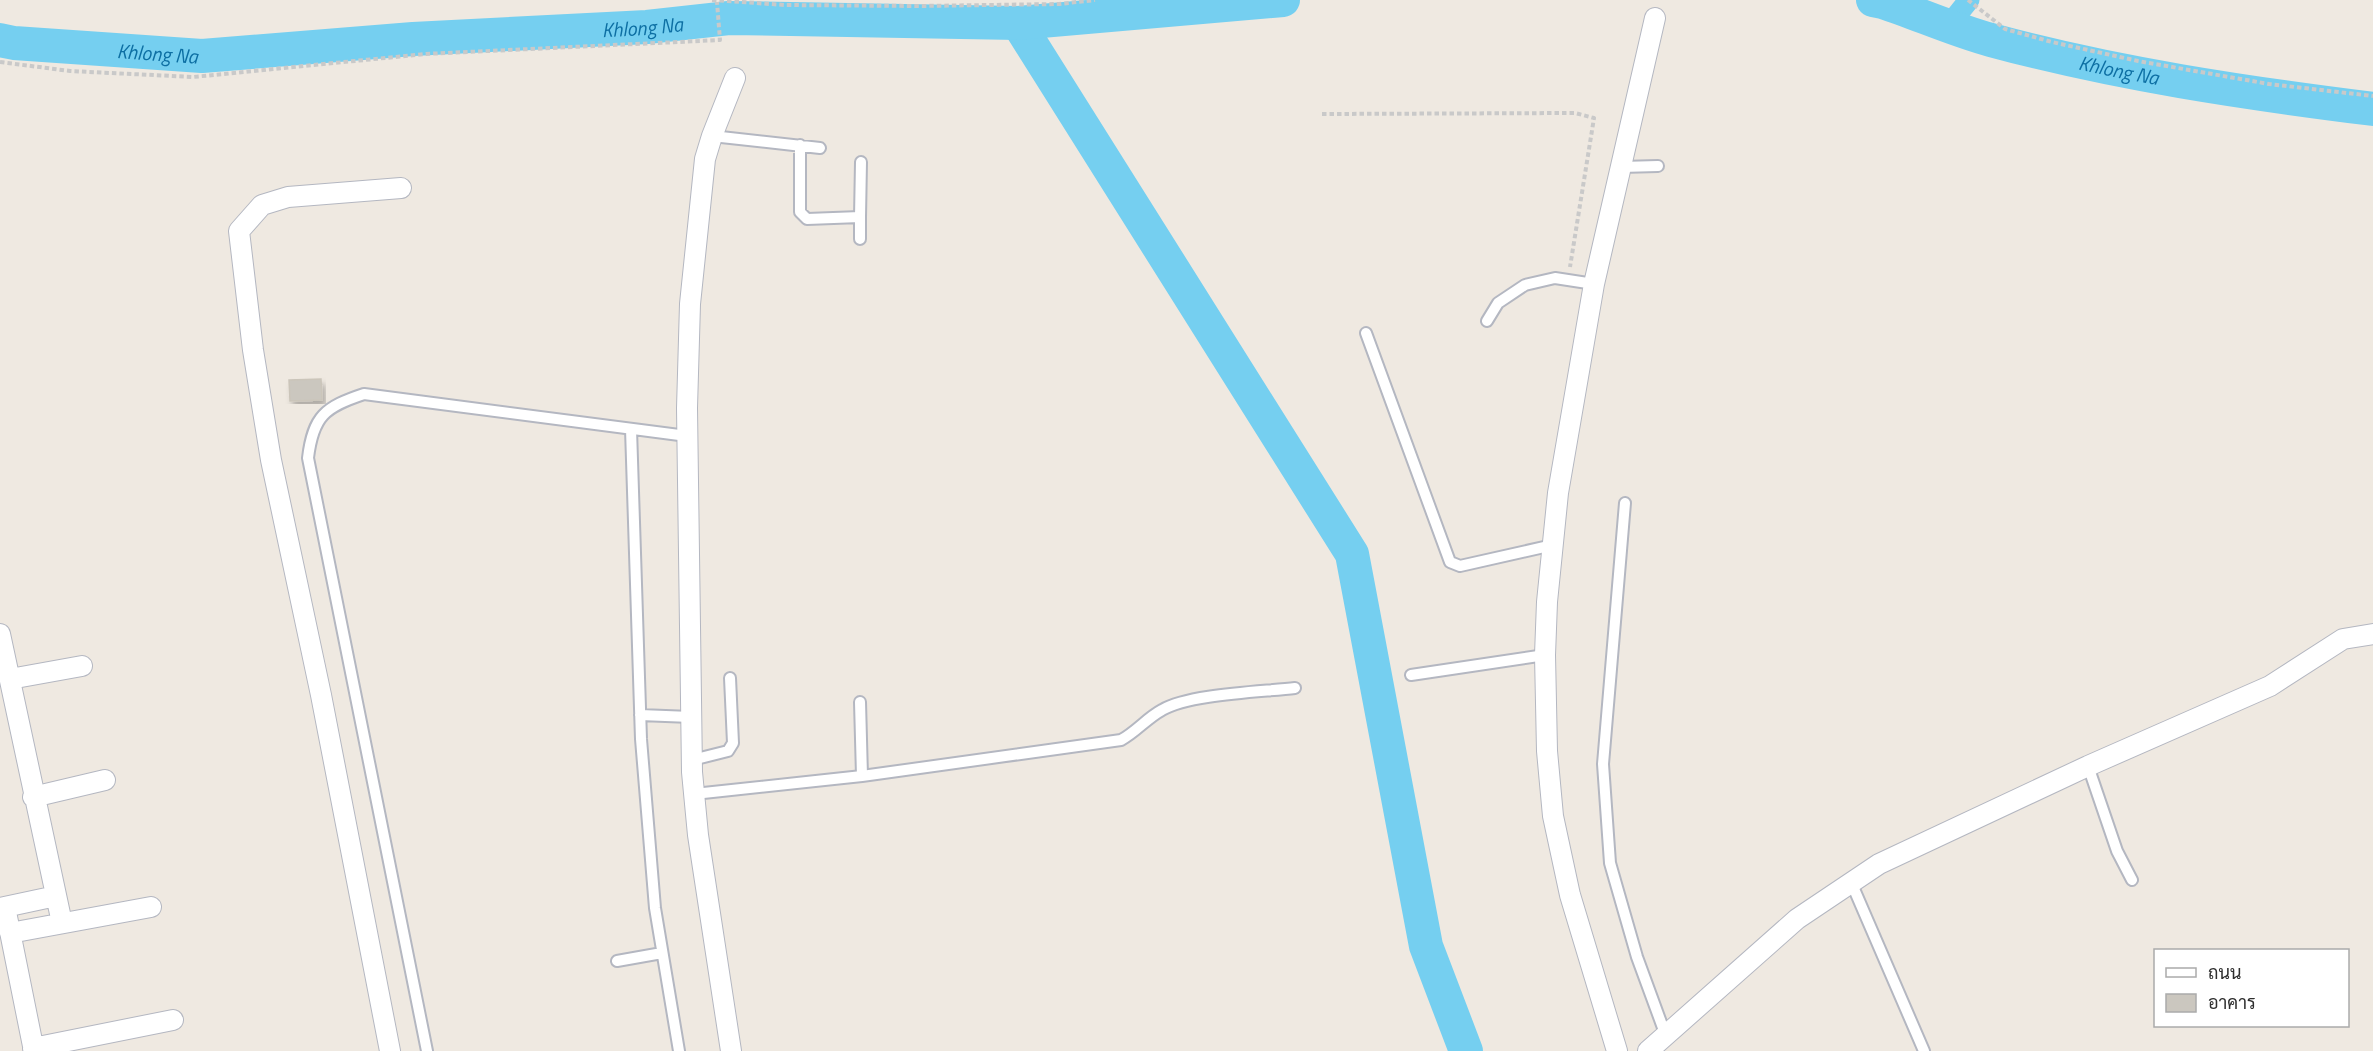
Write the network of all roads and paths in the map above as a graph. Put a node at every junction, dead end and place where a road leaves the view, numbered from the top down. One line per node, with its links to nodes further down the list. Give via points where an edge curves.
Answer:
1 (1095, 0): 3 (path, via 930,6)
2 (1968, 0): 7 (path, via 2005,29 2052,42 2269,84)
3 (714, 1): 5 (path, via 720,40 425,54 193,77 70,71)
4 (1655, 18): 14 (street)
5 (0, 62)
6 (735, 78): 9 (street)
7 (2373, 96)
8 (1322, 114): 18 (path, via 1575,113 1594,118)
9 (711, 136): 10 (lane); 23 (street, via 699,203 691,293)
10 (801, 145): 11 (lane); 16 (lane, via 803,216)
11 (820, 148)
12 (861, 162): 16 (lane)
13 (1658, 166): 14 (lane)
14 (1621, 167): 19 (street)
15 (401, 188): 55 (street, via 288,197 262,205 239,231 271,460)
16 (860, 217): 17 (lane)
17 (860, 239)
18 (1568, 280): 19 (lane); 20 (lane, via 1555,278 1526,285 1498,303)
19 (1594, 284): 25 (street, via 1558,493)
20 (1487, 321)
21 (1366, 333): 25 (lane, via 1450,562 1460,566)
22 (631, 429): 23 (lane); 35 (lane); 56 (lane, via 364,394 324,412 311,434 308,458)
23 (687, 436): 36 (street)
24 (1625, 503): 53 (lane, via 1603,764 1609,852 1637,957)
25 (1553, 545): 28 (street)
26 (0, 634): 32 (street)
27 (2373, 634): 38 (street, via 2343,639 2270,686)
28 (1545, 655): 30 (lane); 59 (street, via 1553,816 1573,906)
29 (82, 666): 32 (street)
30 (1411, 675)
31 (730, 678): 37 (lane, via 733,742 728,751)
32 (10, 679): 42 (street)
33 (1295, 688): 39 (lane, via 1185,701 1161,710 1121,740)
34 (860, 702): 39 (lane)
35 (640, 715): 36 (lane); 50 (lane)
36 (691, 717): 37 (street)
37 (692, 760): 41 (street)
38 (2088, 766): 43 (lane, via 2117,851); 44 (street, via 1879,864)
39 (862, 776): 41 (lane)
40 (105, 780): 42 (street)
41 (694, 794): 58 (street)
42 (33, 796): 45 (street)
43 (2132, 880)
44 (1851, 882): 53 (street, via 1797,919); 61 (lane)
45 (56, 896): 47 (street); 48 (street)
46 (151, 907): 48 (street)
47 (2, 908): 49 (street)
48 (62, 923): 49 (street)
49 (10, 933): 54 (street)
50 (662, 953): 51 (lane); 57 (lane)
51 (617, 961)
52 (173, 1020): 54 (street)
53 (1666, 1036): 60 (street)
54 (33, 1049)
55 (390, 1051)
56 (427, 1051)
57 (679, 1051)
58 (731, 1051)
59 (1617, 1051)
60 (1649, 1051)
61 (1924, 1051)

